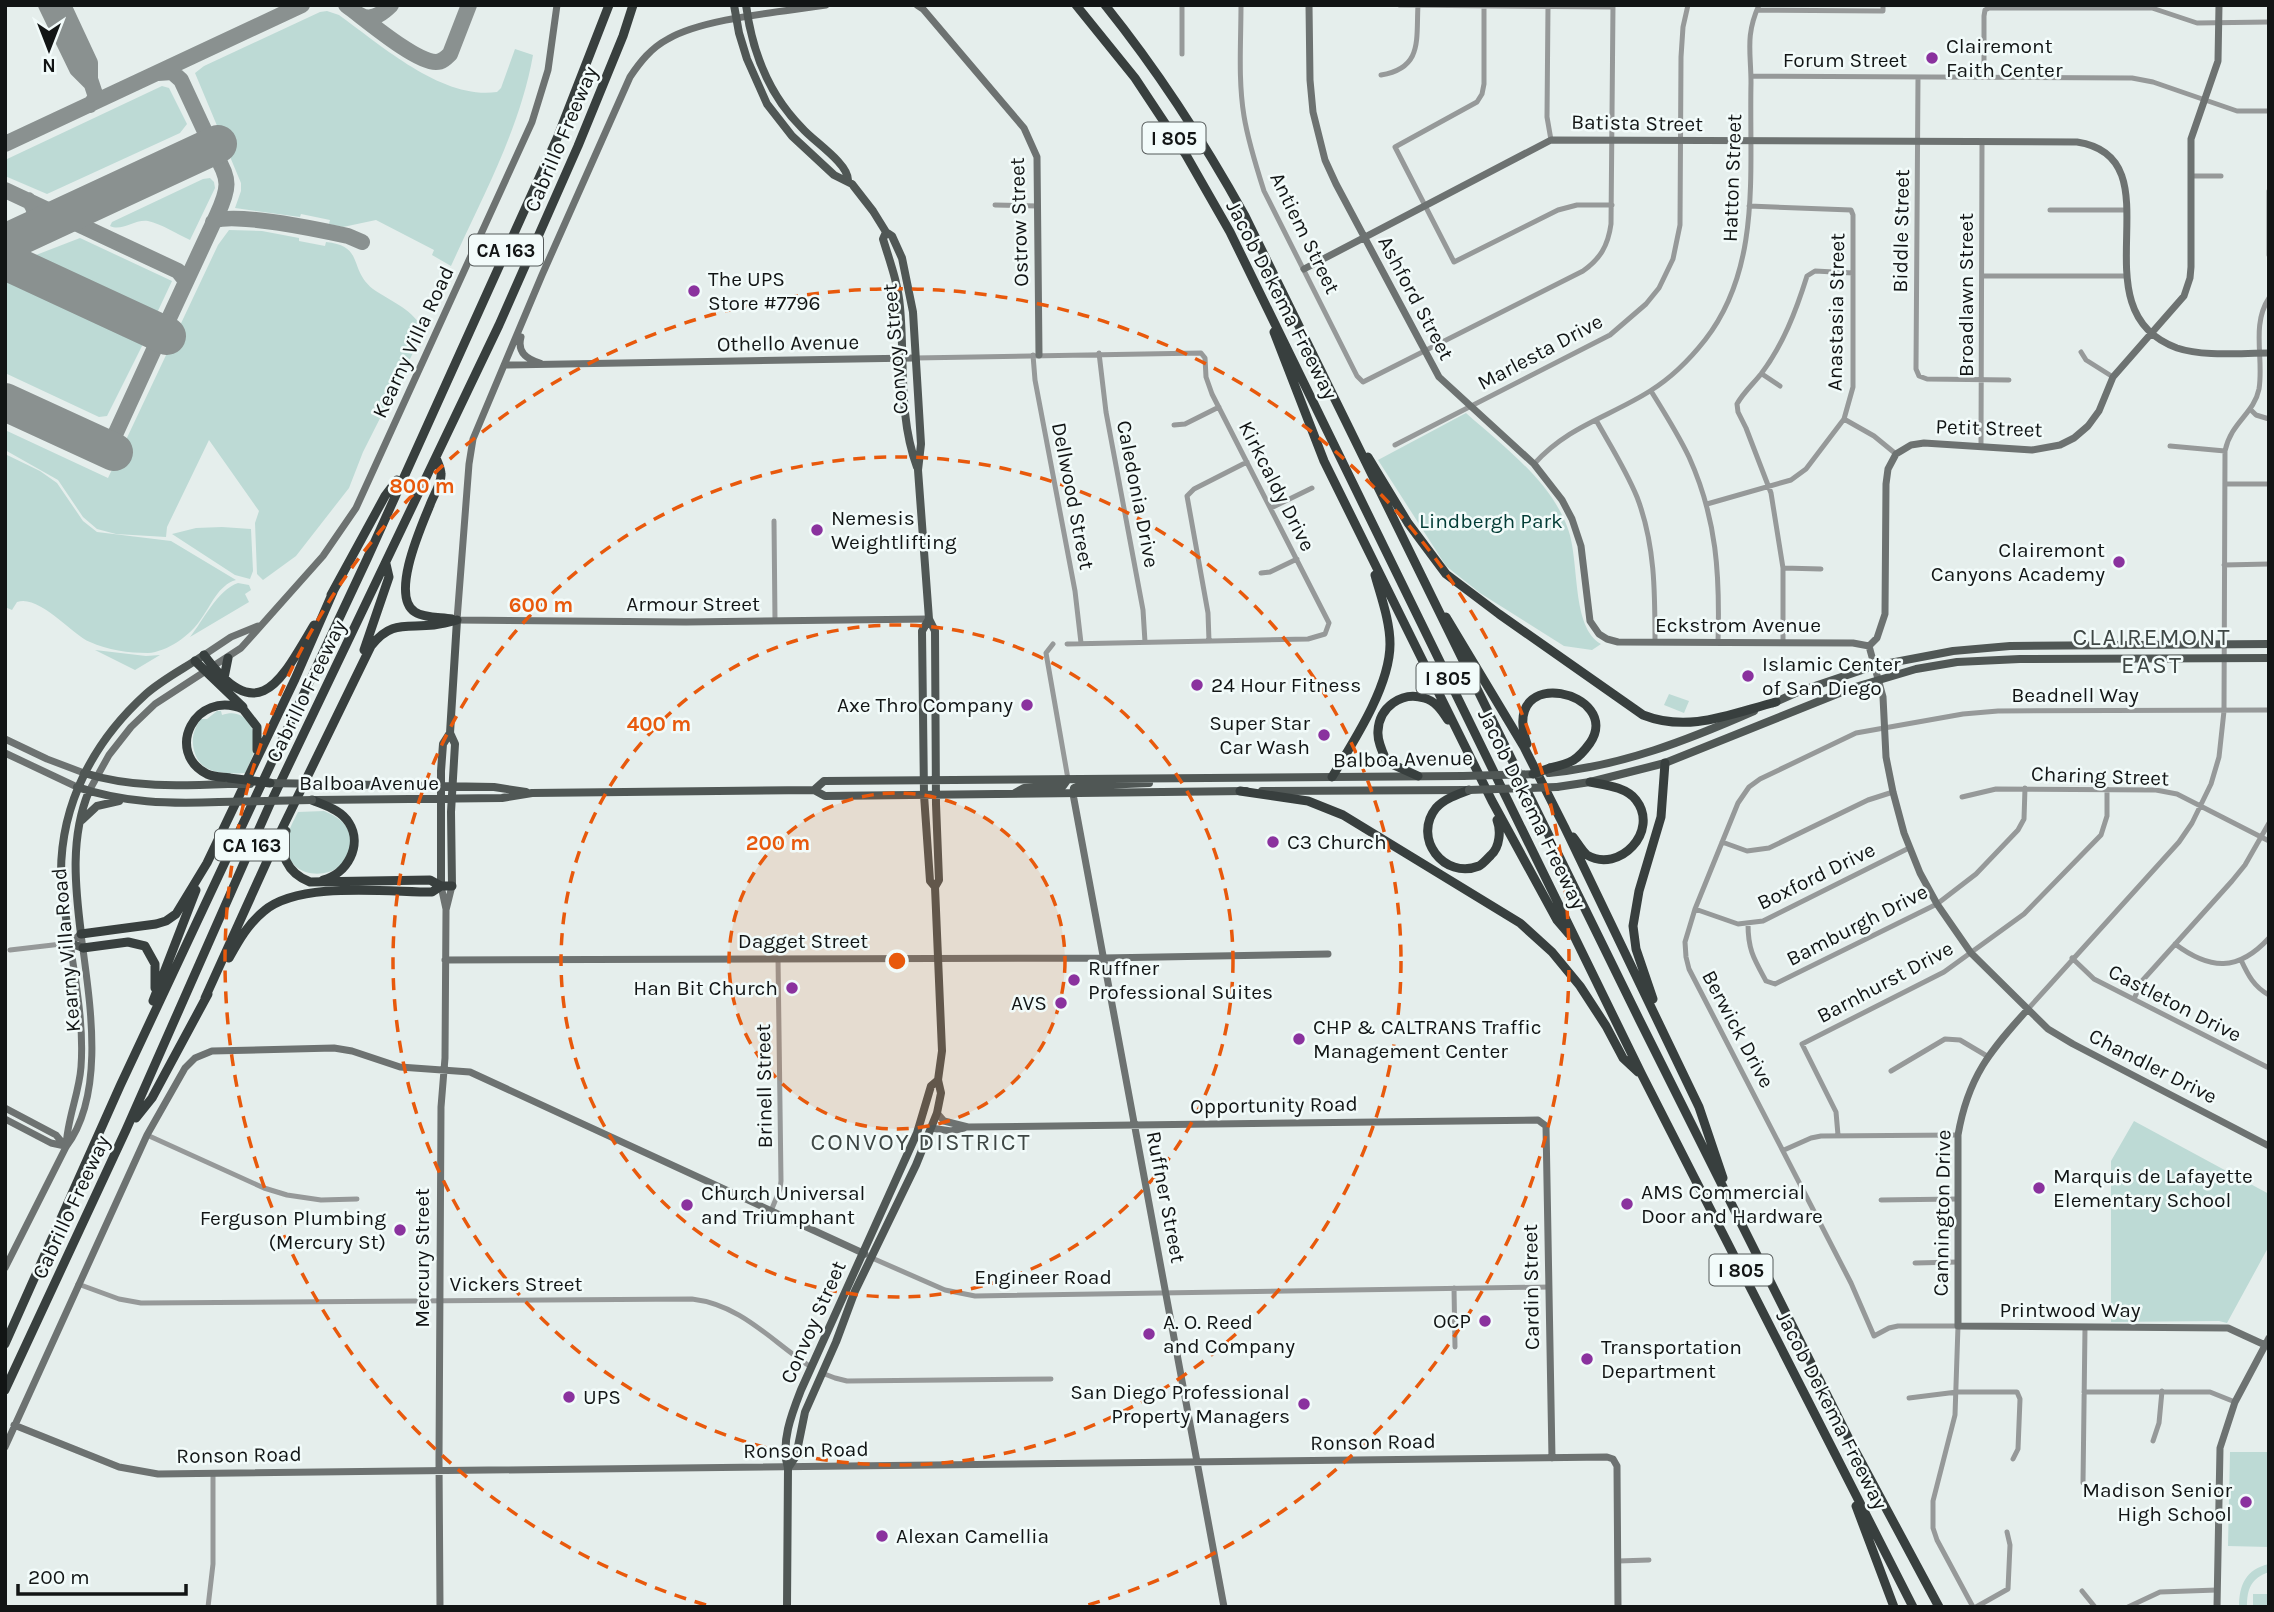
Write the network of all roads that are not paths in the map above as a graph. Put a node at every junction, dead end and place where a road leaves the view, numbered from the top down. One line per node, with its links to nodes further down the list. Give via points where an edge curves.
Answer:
1 (557, 5): 118 (street, Kearny Villa Road, via 548,69 532,122 356,508 323,556)
2 (609, 5): 96 (highway, Cabrillo Freeway / CA 163, via 558,136)
3 (633, 5): 93 (highway, Cabrillo Freeway / CA 163, via 578,146)
4 (734, 5): 23 (main road, Convoy Street)
5 (746, 5): 22 (main road, Convoy Street)
6 (826, 5): 22 (street)
7 (917, 5): 46 (street, Ostrow Street, via 1024,128 1037,157)
8 (1076, 5): 58 (highway, Jacob Dekema Freeway / I 805, via 1135,78 1186,155)
9 (1105, 5): 83 (highway, Jacob Dekema Freeway / I 805, via 1210,154)
10 (1182, 5): 26 (street)
11 (1241, 5): 54 (street, Antiem Street, via 1241,86 1255,166)
12 (1309, 5): 51 (street, Ashford Street, via 1312,112 1325,160)
13 (1399, 5): 14 (street)
14 (1418, 5): 17 (street); 27 (street, via 1415,54 1407,66)
15 (1688, 5): 35 (street, Marlesta Drive, via 1681,57)
16 (2219, 5): 25 (street, Petit Street)
17 (1484, 6): 18 (street); 44 (street, via 1483,84 1477,102 1395,147)
18 (1548, 6): 19 (street); 34 (street)
19 (1613, 6): 33 (street)
20 (1758, 8): 21 (street); 28 (street, Hatton Street, via 1749,36)
21 (1883, 8)
22 (748, 17): 23 (street); 41 (main road, Convoy Street, via 758,56 777,97 801,128 844,168)
23 (736, 20): 41 (main road, Convoy Street, via 747,60 767,104 792,136 834,175); 61 (street, via 691,28 665,40 643,58 630,77)
24 (2269, 22): 25 (street)
25 (2219, 23): 30 (street, via 2197,23 2152,8 1989,8 1984,16); 31 (street, Petit Street, via 2218,61)
26 (1182, 54)
27 (1381, 75)
28 (1751, 76): 29 (street, Forum Street); 36 (street, Hatton Street)
29 (1918, 77): 30 (street, Forum Street); 37 (street, Biddle Street)
30 (1984, 77): 31 (street, Forum Street, via 2132,78)
31 (2204, 100): 32 (street, Forum Street, via 2237,111); 39 (street, Petit Street, via 2191,139)
32 (2269, 111)
33 (1612, 139): 34 (street, Batista Street); 35 (street, Batista Street); 45 (street)
34 (1551, 140): 44 (street, Batista Street)
35 (1681, 141): 36 (street, Batista Street); 81 (street, Marlesta Drive, via 1681,225 1673,259 1659,288 1610,335)
36 (1750, 141): 37 (street, Batista Street); 47 (street, Hatton Street)
37 (1918, 142): 38 (street, Batista Street); 76 (street, Biddle Street, via 1916,369 1927,379)
38 (1982, 143): 49 (street, Batista Street, via 2088,144 2116,163); 56 (street, Broadlawn Street)
39 (2191, 176): 40 (street); 62 (street, Petit Street, via 2190,278 2184,296)
40 (2221, 176)
41 (848, 180): 50 (main road, Convoy Street)
42 (2268, 193): 53 (street)
43 (995, 205): 46 (street)
44 (1424, 205): 45 (street, via 1454,262 1558,210); 51 (street, Batista Street)
45 (1612, 205): 66 (street, via 1609,237 1591,265)
46 (1038, 206): 69 (street, Ostrow Street)
47 (1749, 206): 55 (street, Anastasia Street, via 1851,210); 79 (street, Hatton Street, via 1744,259 1723,314 1688,360)
48 (2050, 210): 49 (street)
49 (2127, 210): 57 (street)
50 (886, 232): 52 (main road, Convoy Street); 59 (main road, Convoy Street, via 899,248)
51 (1364, 237): 54 (street, Batista Street); 66 (street, Ashford Street)
52 (887, 253): 59 (main road, via 897,258); 71 (main road, Convoy Street, via 900,304)
53 (2269, 255)
54 (1304, 269): 66 (street, Antiem Street, via 1363,382)
55 (1853, 273): 74 (street, via 1815,271 1807,276 1783,340); 85 (street, Anastasia Street, via 1853,387)
56 (1982, 276): 57 (street); 76 (street, Broadlawn Street)
57 (2126, 276): 62 (street, via 2136,312)
58 (1255, 281): 105 (highway, via 1317,445); 206 (highway, Jacob Dekema Freeway / I 805)
59 (909, 292): 70 (main road, Convoy Street)
60 (2269, 298): 67 (street, via 2260,318)
61 (523, 324): 72 (street); 73 (street, via 519,343 523,355)
62 (2152, 333): 67 (street, via 2191,351); 75 (street, Petit Street)
63 (1198, 352): 65 (street, Othello Avenue); 80 (street, Kirkcaldy Drive, via 1203,355 1206,377)
64 (2081, 352): 75 (street)
65 (1099, 353): 69 (street, Othello Avenue); 121 (street, Caledonia Drive)
66 (1424, 353): 81 (street, Ashford Street, via 1439,377)
67 (2259, 353): 68 (street); 82 (street, via 2258,391)
68 (2269, 353)
69 (1036, 355): 70 (street, Othello Avenue); 124 (street, Dellwood Street, via 1035,380)
70 (915, 358): 71 (street, Othello Avenue); 97 (main road, Convoy Street, via 921,444)
71 (902, 359): 73 (street, Othello Avenue); 97 (main road, Convoy Street, via 908,445)
72 (505, 365): 73 (street, Othello Avenue); 116 (street, via 473,439 468,464)
73 (554, 365)
74 (1762, 373): 78 (street); 100 (street, via 1737,404)
75 (2113, 377): 90 (street, Petit Street, via 2094,418 2067,441 2032,450)
76 (1981, 379): 77 (street); 90 (street, Broadlawn Street)
77 (2009, 380)
78 (1780, 386)
79 (1651, 391): 84 (street, Hatton Street); 102 (street, via 1687,453)
80 (1219, 407): 87 (street); 94 (street, Kirkcaldy Drive)
81 (1469, 407): 88 (street, Marlesta Drive); 95 (street, Ashford Street)
82 (2250, 409): 86 (street); 91 (street, via 2232,430)
83 (1342, 417): 109 (highway, Jacob Dekema Freeway / I 805); 141 (highway, via 1408,523 1446,574 1632,708 1658,721 1691,724)
84 (1596, 419): 95 (street, Hatton Street, via 1561,438); 122 (street, via 1636,496 1649,537 1655,580)
85 (1844, 419): 92 (street); 100 (street, Anastasia Street, via 1806,469 1791,480)
86 (2269, 419)
87 (1174, 425)
88 (1395, 445)
89 (2170, 446): 91 (street)
90 (1981, 447): 92 (street, Petit Street, via 1924,443)
91 (2225, 451): 98 (street, Cannington Drive)
92 (1896, 454): 130 (street, via 1886,484 1885,614 1877,638)
93 (436, 458): 107 (highway, Cabrillo Freeway / CA 163); 116 (highway, via 442,476 403,591 414,612)
94 (1247, 462): 103 (street, Kirkcaldy Drive); 120 (street, via 1187,496)
95 (1534, 464): 119 (street, Ashford Street, via 1572,519 1584,557 1588,615)
96 (407, 467): 114 (highway, via 384,496); 224 (highway, Cabrillo Freeway / CA 163)
97 (918, 470): 115 (main road, Convoy Street)
98 (2225, 484): 99 (street); 110 (street, Cannington Drive)
99 (2269, 484)
100 (1768, 486): 102 (street, Anastasia Street); 111 (street)
101 (1312, 488): 103 (street)
102 (1707, 504): 123 (street, via 1719,578)
103 (1270, 508): 106 (street, Kirkcaldy Drive)
104 (774, 521): 117 (street)
105 (1370, 556): 148 (highway); 157 (highway, via 1390,643 1386,671 1380,691)
106 (1297, 559): 113 (street); 120 (street, Kirkcaldy Drive, via 1327,618 1325,634 1308,639)
107 (386, 564): 140 (highway, via 387,585); 243 (highway, Cabrillo Freeway / CA 163, via 270,804)
108 (2269, 564): 110 (street)
109 (1415, 565): 152 (highway, via 1524,747); 254 (highway, Jacob Dekema Freeway / I 805)
110 (2224, 565): 128 (street, Cannington Drive)
111 (1783, 568): 112 (street); 125 (street)
112 (1821, 569)
113 (1261, 573)
114 (333, 592): 138 (highway, via 275,685 248,693); 150 (highway)
115 (929, 619): 117 (street, Armour Street); 160 (main road, Convoy Street, via 922,631); 161 (main road, Convoy Street, via 935,631)
116 (457, 620): 117 (street, Armour Street); 140 (highway, via 388,630 371,646); 146 (main road, Mercury Street)
117 (775, 621)
118 (259, 626): 131 (street, Kearny Villa Road); 133 (street, Kearny Villa Road)
119 (1607, 639): 122 (street, Eckstrom Avenue)
120 (1209, 641): 121 (street)
121 (1145, 642): 124 (street)
122 (1655, 642): 123 (street, Eckstrom Avenue)
123 (1718, 642): 125 (street, Eckstrom Avenue)
124 (1081, 643): 127 (street)
125 (1783, 643): 130 (street, Eckstrom Avenue)
126 (1053, 644): 158 (street, via 1046,653)
127 (1067, 644)
128 (2224, 644): 129 (main road); 132 (street, Cannington Drive); 136 (main road, via 1980,648)
129 (2269, 644)
130 (1869, 646): 136 (street, Chandler Drive)
131 (204, 655): 135 (main road, Kearny Villa Road); 137 (highway)
132 (2224, 657): 134 (main road, Balboa Avenue); 139 (main road, Balboa Avenue, via 1984,660); 144 (street, Cannington Drive)
133 (228, 658): 137 (street, Kearny Villa Road); 138 (highway)
134 (2269, 658)
135 (195, 661): 137 (highway); 154 (main road, Kearny Villa Road, via 141,699 110,733)
136 (1874, 666): 139 (street, Chandler Drive); 141 (main road)
137 (210, 670): 138 (highway); 143 (highway); 156 (street, Kearny Villa Road, via 144,714)
138 (225, 678)
139 (1877, 679): 145 (street, Chandler Drive, via 1884,697); 151 (main road, Balboa Avenue)
140 (346, 694): 181 (highway)
141 (1776, 702): 153 (main road, via 1664,748 1594,767)
142 (2269, 710): 144 (street, Beadnell Way)
143 (247, 711): 150 (highway, via 257,727); 162 (highway, via 229,705 211,707 197,716 188,734 188,751 195,764)
144 (2224, 711): 145 (street, Beadnell Way, via 1998,711); 187 (street, Cannington Drive, via 2220,757)
145 (1884, 729): 174 (street, Chandler Drive); 193 (street, Berwick Drive, via 1856,733 1760,779 1738,803)
146 (450, 733): 165 (main road, Mercury Street, via 443,744); 166 (main road, Mercury Street, via 455,744)
147 (5, 741): 154 (street)
148 (1464, 744): 155 (highway, via 1439,707 1426,698 1406,696 1393,702 1382,713 1377,731 1381,749 1387,762); 186 (highway)
149 (5, 753): 167 (street, Balboa Avenue)
150 (256, 759): 195 (highway)
151 (1665, 763): 163 (main road, Balboa Avenue); 226 (highway, via 1661,817 1639,891 1633,932)
152 (1533, 770): 153 (highway, bridge); 153 (highway, via 1522,728 1524,710 1533,698 1565,693 1583,702 1594,718 1594,736 1580,756); 155 (main road, Balboa Avenue, bridge); 190 (highway)
153 (1550, 771)
154 (84, 773): 156 (main road); 167 (main road, Kearny Villa Road)
155 (1418, 776): 157 (main road, Balboa Avenue)
156 (97, 777): 162 (main road, via 160,786); 172 (street, Kearny Villa Road)
157 (1332, 777): 159 (main road, Balboa Avenue)
158 (1068, 779): 159 (main road, Balboa Avenue); 161 (main road, Balboa Avenue); 178 (main road, via 1063,786 1024,788)
159 (1162, 779): 179 (main road, via 1141,785 1080,786)
160 (924, 780): 161 (main road, Balboa Avenue); 170 (main road, Balboa Avenue, via 824,781); 176 (main road, Convoy Street)
161 (936, 780): 177 (main road, Convoy Street)
162 (229, 781): 164 (highway, bridge)
163 (1590, 782): 171 (main road, Balboa Avenue, bridge); 190 (highway, via 1619,788 1636,799 1643,816 1641,836 1629,852 1607,859 1587,855)
164 (270, 783): 165 (main road, Balboa Avenue, bridge)
165 (441, 786): 166 (main road, Balboa Avenue); 184 (main road, Mercury Street)
166 (452, 786): 175 (main road, Balboa Avenue); 185 (main road, Mercury Street)
167 (77, 787): 172 (main road, Balboa Avenue); 207 (main road, Kearny Villa Road, via 63,839 61,871)
168 (2025, 788): 169 (street, Charing Street); 180 (street, Charing Street); 200 (street, Bamburgh Drive, via 2024,819 2018,830 1976,874)
169 (2107, 789): 187 (street, Charing Street, via 2157,790); 211 (street, Barnhurst Drive, via 2101,835 2024,914)
170 (814, 790): 175 (main road, Balboa Avenue); 176 (main road, Balboa Avenue, via 825,796)
171 (1469, 790): 173 (main road, Balboa Avenue); 186 (highway, via 1436,809 1428,835 1440,860 1458,869 1479,866 1496,851 1500,828)
172 (89, 791): 182 (main road, Balboa Avenue); 188 (main road, Kearny Villa Road)
173 (1240, 791): 179 (main road, Balboa Avenue); 234 (highway, via 1308,801 1343,815 1520,923 1580,986 1623,1058)
174 (1893, 792): 193 (street, via 1769,848 1747,850); 194 (street, Chandler Drive)
175 (532, 793): 185 (main road, Balboa Avenue)
176 (925, 794): 177 (main road, Balboa Avenue); 199 (main road, Convoy Street, via 930,881)
177 (936, 794): 178 (main road, Balboa Avenue); 199 (main road, Convoy Street, via 939,880)
178 (1012, 794): 179 (main road, Balboa Avenue)
179 (1073, 794): 215 (street, Ruffner Street)
180 (1962, 797)
181 (298, 799): 196 (highway, via 283,851 290,869); 220 (highway)
182 (126, 800): 183 (main road, Balboa Avenue, bridge, via 176,804); 188 (main road, via 97,806)
183 (312, 800): 184 (main road, Balboa Avenue); 196 (highway, via 338,811 349,822 354,849 338,873)
184 (441, 800): 185 (main road, Balboa Avenue); 197 (main road, Mercury Street)
185 (452, 800): 198 (main road, Mercury Street)
186 (1492, 801): 206 (highway, via 1557,920)
187 (2201, 807): 191 (street, Charing Street); 216 (street, Cannington Drive, via 2179,842)
188 (80, 822): 204 (main road, Kearny Villa Road, via 75,867)
189 (2269, 823): 191 (street)
190 (1565, 828): 226 (highway)
191 (2260, 836): 192 (street, Charing Street); 208 (street, via 2245,865)
192 (2269, 841)
193 (1722, 842): 201 (street, Berwick Drive)
194 (1909, 848): 200 (street, Chandler Drive); 203 (street, Boxford Drive, via 1763,921)
195 (207, 863): 204 (highway, via 176,914 166,921); 222 (highway)
196 (310, 882): 197 (highway, via 430,880)
197 (441, 887): 198 (highway); 202 (street, Mercury Street); 220 (highway, via 432,892 301,893 283,899 247,927)
198 (452, 887): 202 (street, Mercury Street)
199 (935, 887): 214 (main road, Convoy Street)
200 (1937, 904): 203 (street, Bamburgh Drive, via 1775,984 1766,981 1748,946); 211 (street, Chandler Drive)
201 (1696, 909): 203 (street, Boxford Drive, via 1727,922); 249 (street, Berwick Drive, via 1685,942 1689,969)
202 (446, 910): 217 (street, Mercury Street)
203 (1748, 924)
204 (81, 934): 207 (street); 209 (street, Kearny Villa Road)
205 (2269, 938): 218 (street)
206 (1577, 941): 234 (highway, Jacob Dekema Freeway / I 805)
207 (69, 943): 209 (main road); 210 (street); 225 (street, Kearny Villa Road)
208 (2175, 944): 218 (street, via 2208,963); 221 (street, via 2142,981)
209 (83, 948): 222 (highway, via 128,942 145,946 155,964); 227 (street, Kearny Villa Road)
210 (10, 950)
211 (1971, 953): 223 (street, Chandler Drive); 245 (street, Barnhurst Drive, via 1944,972 1802,1044 1836,1112)
212 (1328, 954): 215 (street, Dagget Street)
213 (778, 958): 214 (street, Dagget Street); 217 (street, Dagget Street); 253 (street, Brinell Street, via 781,1181)
214 (938, 958): 215 (street, Dagget Street); 235 (main road, Convoy Street, via 942,1051)
215 (1103, 958): 240 (street, Ruffner Street)
216 (2073, 958): 221 (street, Castleton Drive, via 2094,979); 223 (street, Cannington Drive)
217 (445, 960): 231 (street, Mercury Street)
218 (2241, 960): 219 (street, via 2259,990)
219 (2269, 995)
220 (205, 998): 243 (highway, via 152,1098)
221 (2134, 999): 230 (street, Castleton Drive)
222 (153, 1001): 224 (highway)
223 (2028, 1009): 228 (street, Cannington Drive); 247 (street, Chandler Drive, via 2048,1029 2073,1044)
224 (150, 1021): 270 (highway, Cabrillo Freeway / CA 163)
225 (81, 1028): 227 (street, Kearny Villa Road); 229 (street, Kearny Villa Road)
226 (1670, 1046): 254 (highway, via 1699,1107)
227 (91, 1055): 233 (street, Kearny Villa Road)
228 (1987, 1056): 232 (street, via 1960,1040 1945,1039); 246 (street, Cannington Drive, via 1962,1110)
229 (81, 1058): 233 (street); 248 (street, Kearny Villa Road)
230 (2269, 1068)
231 (443, 1069): 244 (street, Engineer Road, via 400,1066 334,1048 212,1051 185,1068); 253 (street, Engineer Road, via 470,1072); 264 (street, Mercury Street)
232 (1891, 1072)
233 (90, 1075): 248 (street, Kearny Villa Road, via 76,1132)
234 (1642, 1075): 288 (highway, Jacob Dekema Freeway / I 805)
235 (935, 1083): 237 (main road, Convoy Street, via 941,1093); 242 (main road, via 927,1122); 255 (main road, Convoy Street)
236 (5, 1108): 248 (street, via 56,1135)
237 (937, 1113): 241 (street, via 944,1121); 242 (main road, Convoy Street)
238 (5, 1119): 248 (street)
239 (1538, 1120): 240 (street, Opportunity Road); 261 (street, Cardin Street, via 1546,1126)
240 (1134, 1125): 241 (street, Opportunity Road); 263 (street, Ruffner Street)
241 (968, 1127): 242 (street, Opportunity Road, via 951,1131)
242 (931, 1128): 256 (main road, Convoy Street)
243 (127, 1130): 275 (highway, Cabrillo Freeway / CA 163)
244 (147, 1135): 250 (street, via 264,1188 321,1200); 260 (street)
245 (1838, 1135): 246 (street); 249 (street, via 1811,1138)
246 (1958, 1135): 251 (street, Cannington Drive)
247 (2269, 1146)
248 (66, 1147): 259 (street, Kearny Villa Road)
249 (1784, 1150): 268 (street, Berwick Drive)
250 (357, 1199)
251 (1957, 1199): 252 (street); 257 (street, Cannington Drive)
252 (1881, 1200)
253 (771, 1211): 255 (street, Engineer Road)
254 (1735, 1211): 305 (highway, Jacob Dekema Freeway / I 805)
255 (862, 1253): 256 (street, Engineer Road); 265 (main road, Convoy Street)
256 (872, 1258): 263 (street, Engineer Road, via 962,1294); 273 (main road, Convoy Street)
257 (1958, 1262): 258 (street); 266 (street, Cannington Drive)
258 (1915, 1263)
259 (5, 1268)
260 (78, 1284): 264 (street, Vickers Street, via 141,1303); 282 (street)
261 (1549, 1287): 262 (street, Engineer Road); 285 (street, Cardin Street)
262 (1454, 1289): 263 (street, Engineer Road); 271 (street)
263 (1166, 1293): 287 (street, Ruffner Street)
264 (440, 1300): 272 (street, Vickers Street, via 701,1301 736,1312); 290 (street, Mercury Street)
265 (830, 1326): 272 (main road, Convoy Street); 273 (main road, via 819,1364)
266 (1958, 1326): 267 (street, Printwood Way); 268 (street, Printwood Way, via 1898,1326); 277 (street, Cannington Drive)
267 (2085, 1328): 269 (street, Printwood Way, via 2228,1328); 278 (street)
268 (1874, 1336)
269 (2267, 1341): 280 (street)
270 (5, 1344)
271 (1455, 1347)
272 (811, 1367): 281 (main road); 289 (main road, Convoy Street, via 783,1454)
273 (822, 1373): 274 (street, via 847,1381); 281 (main road, Convoy Street)
274 (1051, 1379)
275 (5, 1390)
276 (2162, 1391): 278 (street); 280 (street, via 2210,1392); 283 (street)
277 (1956, 1392): 279 (street); 286 (street, via 2017,1392 2018,1448); 306 (street, Cannington Drive, via 1955,1415 1933,1501 1933,1528)
278 (2084, 1392): 292 (street)
279 (1909, 1398)
280 (2235, 1402): 296 (street, via 2218,1464)
281 (805, 1412): 289 (main road, Convoy Street, via 796,1456)
282 (14, 1425): 284 (street); 291 (street, Ronson Road, via 130,1471)
283 (2154, 1441)
284 (5, 1447)
285 (1552, 1458): 287 (street, Ronson Road); 295 (street, Ronson Road, via 1607,1457 1617,1466)
286 (2013, 1460)
287 (1197, 1463): 289 (street, Ronson Road); 301 (street, Ruffner Street)
288 (1841, 1465): 303 (highway); 304 (highway, Jacob Dekema Freeway / I 805)
289 (788, 1468): 290 (street, Ronson Road); 300 (main road, Convoy Street)
290 (439, 1471): 291 (street, Ronson Road); 299 (street, Mercury Street)
291 (213, 1473): 298 (street)
292 (2083, 1483)
293 (2007, 1532): 306 (street, via 2008,1589)
294 (1650, 1560): 295 (street)
295 (1618, 1561): 302 (street)
296 (2217, 1590): 308 (street, via 2161,1592); 309 (street)
297 (2082, 1591): 307 (street)
298 (208, 1607)
299 (440, 1607)
300 (787, 1607)
301 (1224, 1607)
302 (1618, 1607)
303 (1896, 1607)
304 (1913, 1607)
305 (1939, 1607)
306 (1975, 1607)
307 (2095, 1607)
308 (2128, 1607)
309 (2217, 1607)

